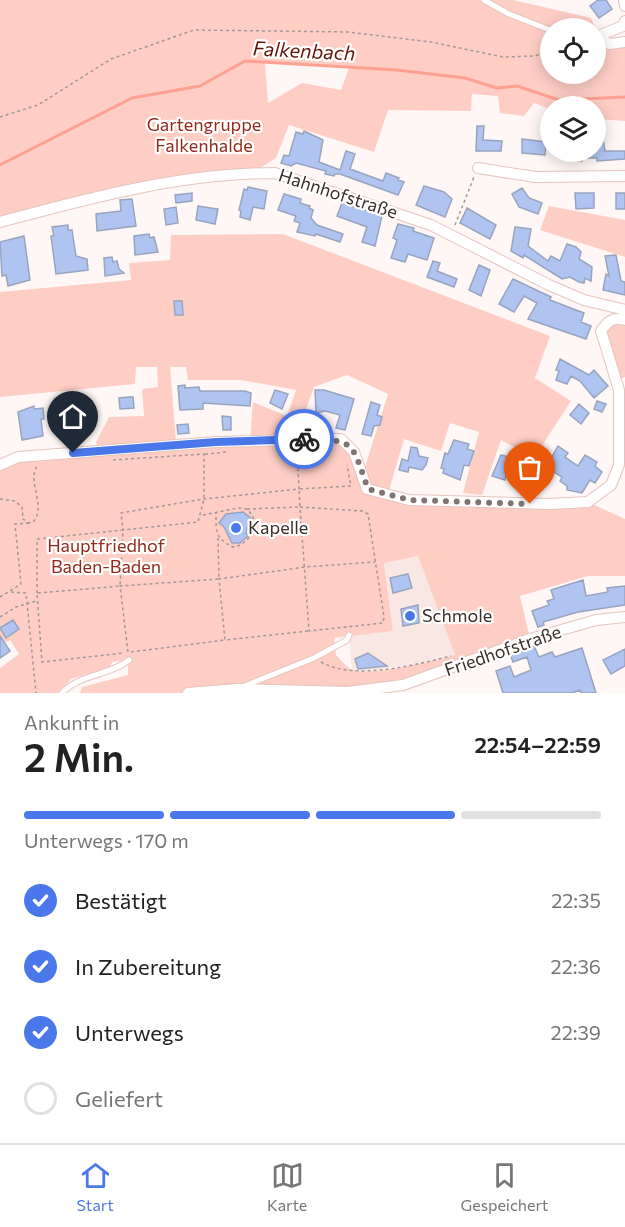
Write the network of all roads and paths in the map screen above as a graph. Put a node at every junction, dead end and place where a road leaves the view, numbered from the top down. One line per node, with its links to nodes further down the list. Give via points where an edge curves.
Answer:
1 (484, 0): 5 (lane)
2 (624, 0): 3 (street)
3 (625, 6)
4 (625, 21): 6 (street, via 623,26)
5 (540, 26)
6 (606, 33)
7 (606, 40): 8 (street)
8 (625, 42)
9 (540, 54): 10 (path, via 502,57 430,42 348,32 194,30 111,59 38,105)
10 (0, 117)
11 (476, 173): 12 (street); 14 (path)
12 (625, 176)
13 (0, 222): 14 (street, Hahnhofstraße, via 97,196 164,184 275,173 400,213)
14 (451, 234): 15 (street, Hahnhofstraße, via 584,300)
15 (625, 310)
16 (625, 320): 20 (street, via 608,321 601,331 619,390 619,465 611,485 588,502 409,500 368,489 354,452 341,439 216,442 18,457)
17 (297, 448): 22 (path)
18 (346, 458): 22 (path, via 351,486)
19 (106, 461): 24 (path, via 204,454)
20 (0, 465)
21 (37, 466): 29 (path, via 37,517)
22 (299, 489): 24 (path); 25 (path)
23 (0, 499): 29 (path, via 19,504 23,519)
24 (204, 499): 28 (path); 30 (path, via 121,513)
25 (300, 507): 26 (path); 32 (path, via 368,514); 33 (path)
26 (247, 509): 27 (path); 31 (path, via 256,523 249,539 233,547)
27 (216, 513): 28 (path); 31 (path, via 214,532)
28 (202, 516): 30 (path, via 198,522)
29 (29, 523): 36 (path, via 15,524 21,584)
30 (123, 530): 35 (path); 37 (path, via 37,539)
31 (218, 538): 34 (path)
32 (375, 562): 33 (path); 43 (path, via 383,623)
33 (305, 567): 34 (path); 43 (path)
34 (219, 579): 35 (path); 45 (path)
35 (120, 586): 37 (path); 46 (path)
36 (11, 592): 38 (path); 40 (path, via 26,593)
37 (37, 593): 39 (path)
38 (0, 597)
39 (37, 601): 40 (path); 46 (path, via 42,662)
40 (28, 603): 42 (path); 52 (path)
41 (625, 616): 51 (street, Friedhofstraße, via 530,639)
42 (0, 617)
43 (309, 631): 45 (path)
44 (349, 635): 48 (lane, Friedhofstraße, via 347,640)
45 (225, 640): 46 (path)
46 (128, 653): 49 (path)
47 (455, 655): 48 (path, via 366,671 332,669)
48 (314, 658): 50 (lane, Friedhofstraße)
49 (129, 660): 53 (lane, via 117,670 74,683)
50 (238, 689): 51 (street, Friedhofstraße); 54 (street, Friedhofstraße)
51 (402, 689)
52 (36, 693)
53 (62, 693)
54 (188, 693)

